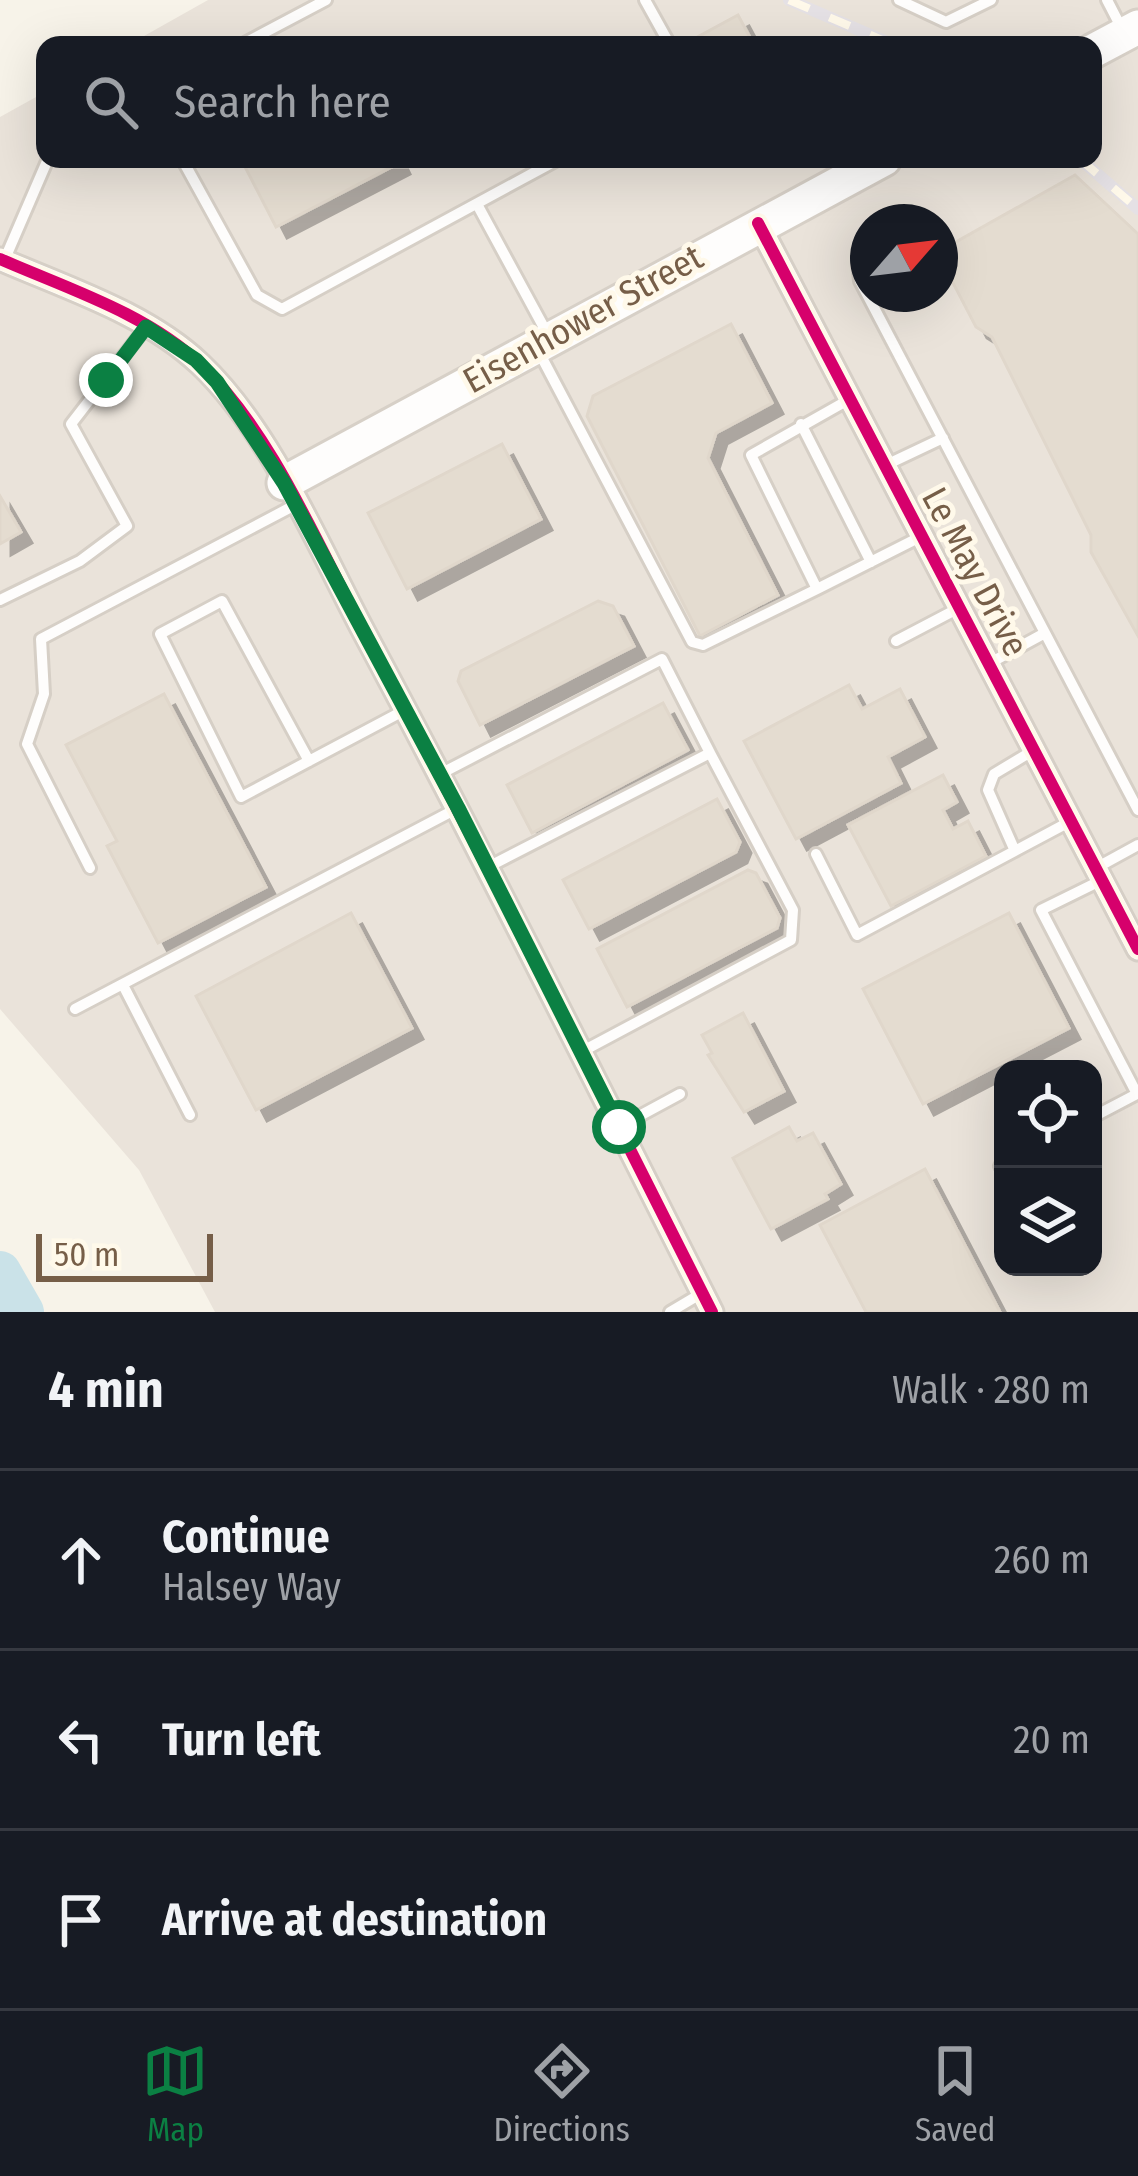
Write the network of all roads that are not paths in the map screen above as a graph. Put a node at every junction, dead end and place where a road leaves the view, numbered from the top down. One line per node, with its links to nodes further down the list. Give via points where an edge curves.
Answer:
1 (326, 0): 7 (lane)
2 (645, 0): 8 (lane)
3 (899, 0): 4 (lane, via 946,22)
4 (991, 0)
5 (1107, 0): 6 (lane)
6 (1131, 31): 9 (street)
7 (258, 36)
8 (665, 36)
9 (1102, 46)
10 (44, 168): 16 (lane)
11 (187, 168): 14 (lane, via 257,295 282,309)
12 (543, 168): 14 (lane)
13 (867, 168): 15 (street, Eisenhower Street)
14 (478, 206): 19 (lane)
15 (758, 224): 19 (street, Eisenhower Street); 20 (street, Le May Drive)
16 (2, 260): 18 (street)
17 (876, 312): 22 (lane)
18 (146, 327): 24 (street, via 217,382); 28 (lane, via 71,424 127,526 80,561)
19 (542, 342): 24 (street, Eisenhower Street); 27 (lane, via 692,642 703,645)
20 (850, 398): 21 (lane); 23 (street, Le May Drive)
21 (801, 424): 26 (lane); 27 (lane, via 754,448 752,464)
22 (943, 438): 23 (lane); 30 (lane)
23 (885, 466): 25 (street, Le May Drive)
24 (290, 494): 33 (street); 45 (lane, via 41,639 44,694 27,744)
25 (922, 536): 26 (lane); 29 (street, Le May Drive)
26 (871, 562): 27 (lane)
27 (817, 589)
28 (0, 601)
29 (959, 608): 31 (lane); 32 (street, Le May Drive)
30 (1045, 633): 32 (lane); 39 (lane)
31 (896, 641)
32 (989, 663): 34 (street, Le May Drive)
33 (405, 710): 36 (lane); 37 (street)
34 (1034, 750): 40 (street, Le May Drive); 42 (lane, via 994,774 988,790)
35 (710, 753): 37 (lane, via 662,659); 44 (lane); 50 (lane, via 793,910 790,940)
36 (308, 761): 36 (lane, via 242,797 160,634 221,601)
37 (440, 774): 38 (street)
38 (458, 808): 44 (street); 48 (lane)
39 (1138, 810)
40 (1071, 821): 42 (lane); 46 (street, Le May Drive)
41 (1138, 845): 46 (lane)
42 (1015, 851): 43 (lane, via 857,935)
43 (816, 854)
44 (488, 867): 50 (street)
45 (90, 868)
46 (1099, 874): 47 (street, Le May Drive); 52 (lane, via 1041,910)
47 (1138, 949)
48 (123, 985): 49 (lane); 54 (lane)
49 (75, 1009)
50 (581, 1052): 55 (street)
51 (680, 1094): 55 (lane)
52 (1137, 1094): 53 (lane)
53 (1102, 1112)
54 (190, 1115)
55 (619, 1127): 56 (street)
56 (707, 1302): 57 (lane)
57 (670, 1312)

